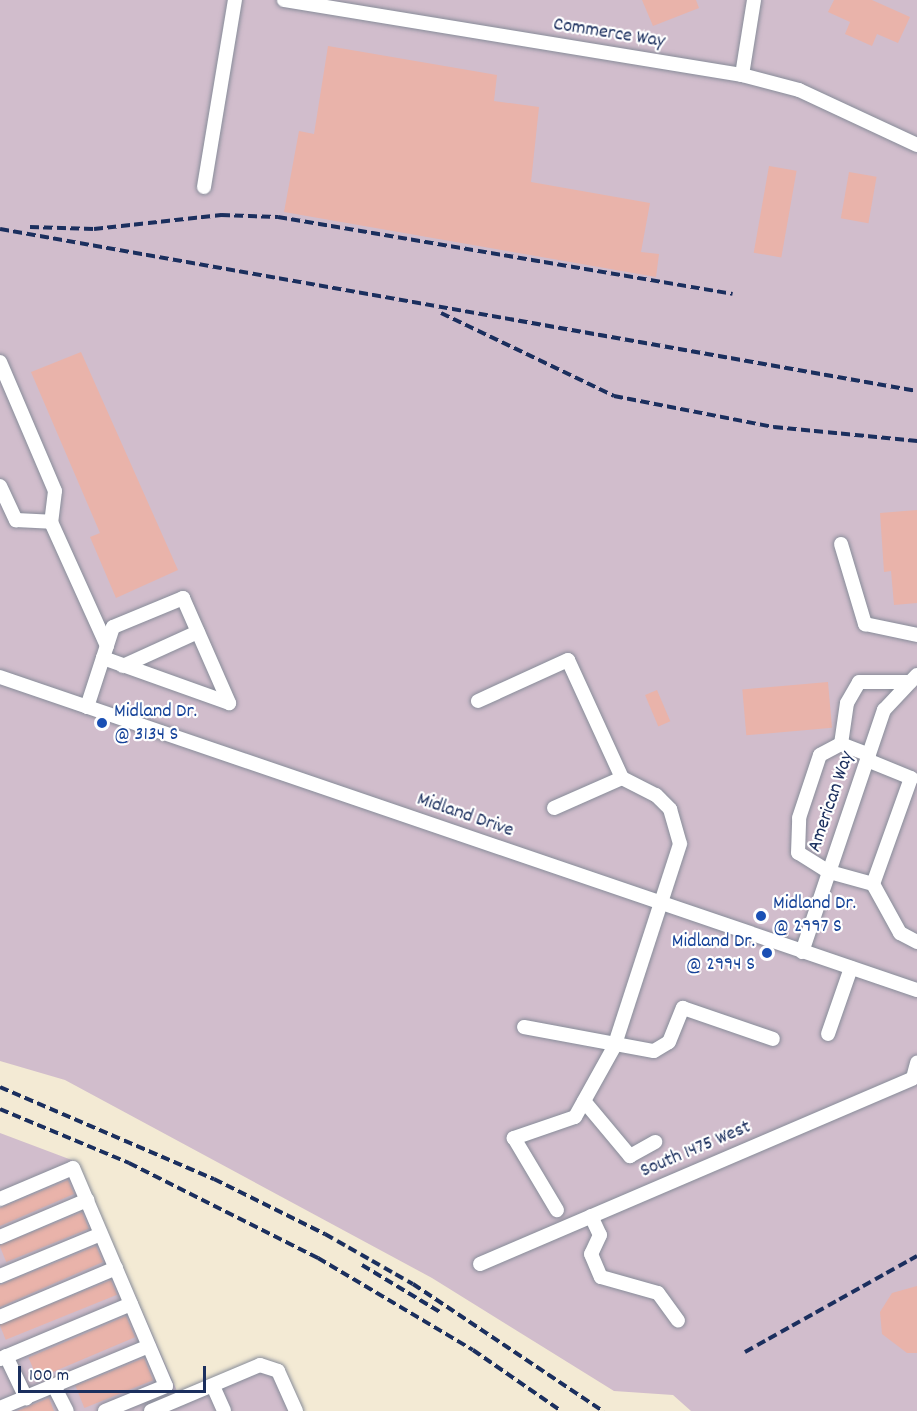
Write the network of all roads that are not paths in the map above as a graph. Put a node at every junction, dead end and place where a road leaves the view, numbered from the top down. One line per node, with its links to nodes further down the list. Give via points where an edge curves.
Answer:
1 (235, 0): 6 (street)
2 (284, 0): 4 (street, Commerce Way)
3 (754, 0): 4 (street)
4 (742, 75): 5 (street, Commerce Way, via 799,90)
5 (917, 145)
6 (204, 186)
7 (0, 362): 9 (street, via 55,491)
8 (0, 486): 9 (street, via 16,520)
9 (51, 522): 13 (street)
10 (841, 544): 12 (street, via 865,624)
11 (198, 632): 13 (street, via 183,598 113,627); 14 (street); 14 (street, via 229,703)
12 (917, 635)
13 (105, 652): 14 (street); 18 (street)
14 (123, 666)
15 (0, 677): 18 (street, Midland Drive)
16 (913, 678): 19 (street, via 859,682 847,703); 20 (street, American Way, via 884,710)
17 (478, 701): 21 (street, via 568,660)
18 (87, 707): 25 (street, Midland Drive)
19 (841, 744): 20 (street); 23 (street, via 820,755 799,818 798,853)
20 (868, 758): 23 (street, American Way); 24 (street, via 911,778)
21 (622, 778): 22 (street); 25 (street, via 656,795 670,810 680,844)
22 (554, 808)
23 (829, 872): 24 (street); 27 (street, American Way)
24 (873, 884): 26 (street, via 900,933)
25 (664, 905): 27 (street, Midland Drive); 33 (street)
26 (917, 942)
27 (802, 952): 28 (street, Midland Drive)
28 (851, 968): 29 (street, Midland Drive); 31 (street)
29 (917, 990)
30 (524, 1027): 33 (street)
31 (828, 1034)
32 (773, 1039): 33 (street, via 683,1008 669,1042 654,1051)
33 (614, 1047): 35 (street)
34 (917, 1063): 40 (street, South 1475 West, via 913,1078)
35 (584, 1101): 36 (street, via 630,1156); 39 (street, via 575,1118 514,1138)
36 (655, 1142)
37 (0, 1199): 38 (street, via 73,1168)
38 (87, 1200): 41 (street); 42 (street)
39 (557, 1210)
40 (591, 1216): 43 (street, South 1475 West); 48 (street, via 600,1235 591,1254 602,1277 658,1293)
41 (101, 1234): 44 (street); 45 (street)
42 (0, 1237)
43 (480, 1264)
44 (116, 1268): 46 (street); 47 (street)
45 (0, 1276)
46 (131, 1304): 49 (street); 50 (street)
47 (0, 1317)
48 (678, 1322)
49 (149, 1346): 51 (street); 56 (street, via 166,1386)
50 (3, 1358): 53 (street)
51 (54, 1386): 53 (street); 55 (street)
52 (213, 1386): 57 (street); 58 (street); 59 (street, via 265,1365 281,1375)
53 (26, 1398): 54 (street)
54 (0, 1408)
55 (67, 1411)
56 (105, 1411)
57 (151, 1411)
58 (224, 1411)
59 (296, 1411)

